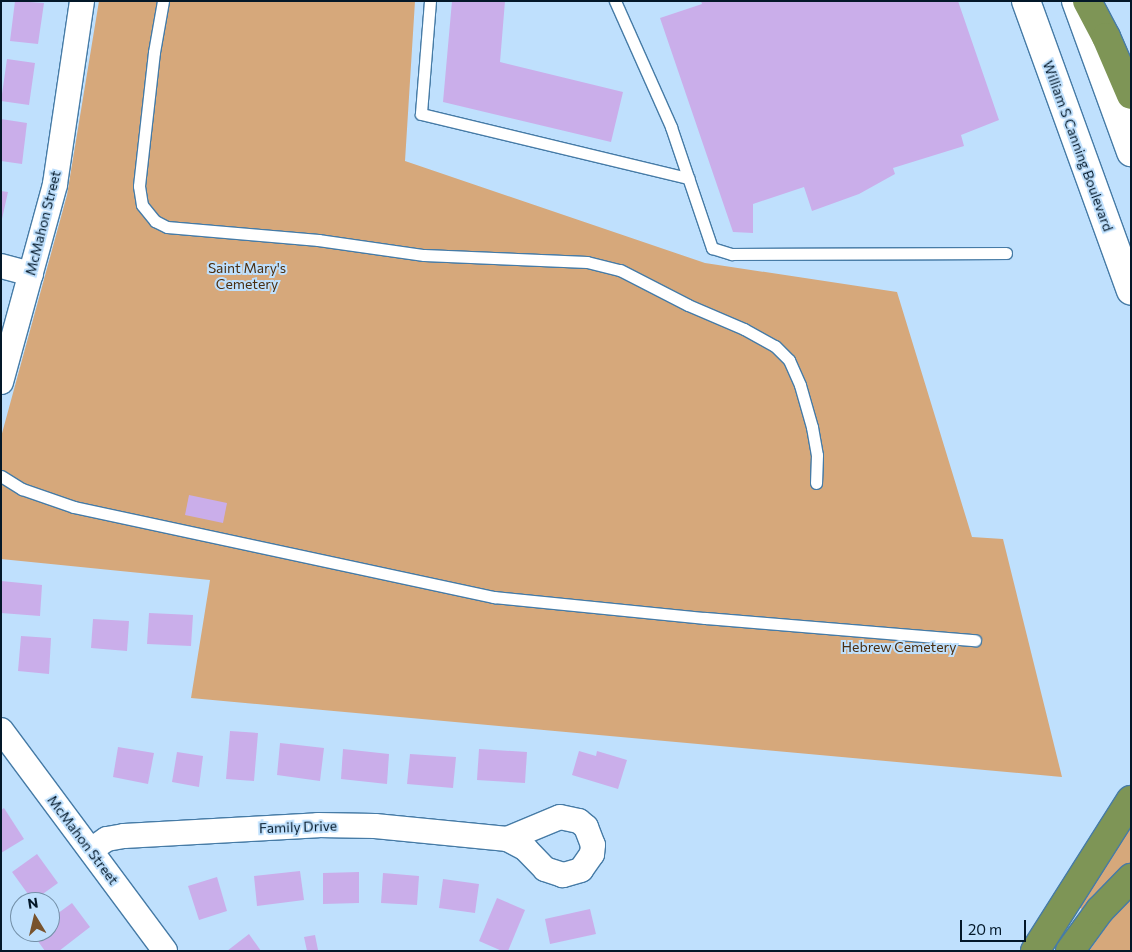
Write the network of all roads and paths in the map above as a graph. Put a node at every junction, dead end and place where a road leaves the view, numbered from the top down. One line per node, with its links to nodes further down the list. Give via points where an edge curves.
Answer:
1 (82, 1): 13 (street, McMahon Street, via 55,184)
2 (163, 1): 17 (lane, via 139,186 142,205 154,221 167,226 318,240 424,255 587,262 620,270 744,329 775,346 789,360 812,427 817,455)
3 (430, 1): 10 (lane, via 421,114)
4 (615, 1): 10 (lane, via 671,127)
5 (1026, 1): 14 (main road, William S Canning Boulevard)
6 (1076, 1): 9 (main road)
7 (1087, 1): 8 (highway)
8 (1131, 94)
9 (1131, 152)
10 (688, 178): 11 (lane, via 712,248 732,254)
11 (1006, 253)
12 (1, 266): 13 (street)
13 (31, 274): 15 (street, McMahon Street)
14 (1131, 291)
15 (1, 382)
16 (1, 476): 18 (lane, via 22,489 74,507 494,597)
17 (816, 483)
18 (975, 640)
19 (1, 730): 22 (street, McMahon Street)
20 (1131, 800): 25 (highway)
21 (507, 839): 22 (street, Family Drive, via 375,826 318,825 124,836 108,839)
22 (91, 850): 24 (street, McMahon Street)
23 (1131, 878): 26 (highway, via 1100,910)
24 (165, 951)
25 (1035, 951)
26 (1070, 951)

